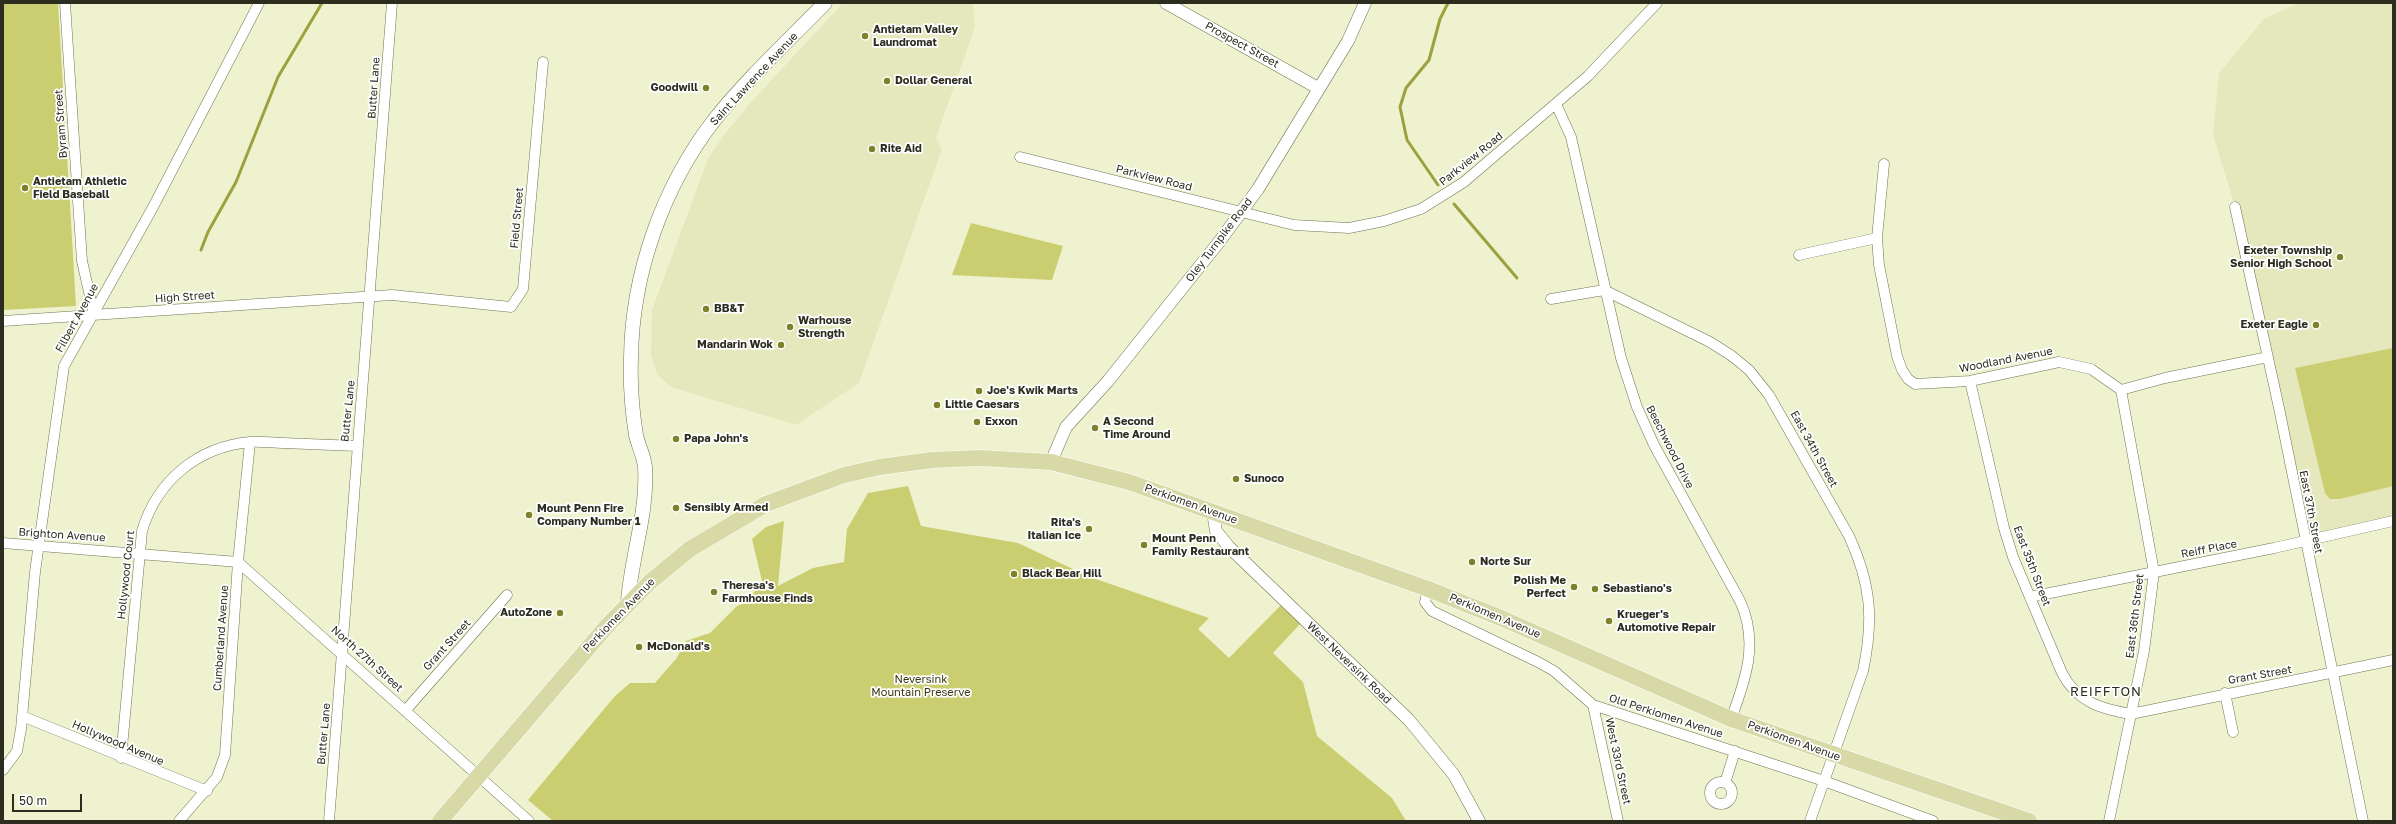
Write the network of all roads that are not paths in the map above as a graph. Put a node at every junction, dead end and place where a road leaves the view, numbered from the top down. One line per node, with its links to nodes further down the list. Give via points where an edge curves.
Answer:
1 (65, 3): 21 (street, Byram Street, via 82,261)
2 (258, 3): 21 (street, Filbert Avenue, via 152,210)
3 (392, 3): 18 (street, Butter Lane)
4 (825, 3): 40 (main road, Saint Lawrence Avenue, via 735,97 703,136 668,197 649,247 635,308 631,358 636,436 645,466 642,524)
5 (1166, 3): 9 (street, Prospect Street)
6 (1365, 3): 9 (street, Oley Turnpike Road, via 1348,41)
7 (1657, 3): 10 (street, Parkview Road, via 1588,76)
8 (543, 62): 20 (street, Field Street, via 523,289 511,307)
9 (1318, 88): 14 (street, Oley Turnpike Road, via 1264,180)
10 (1556, 104): 14 (street, Parkview Road, via 1464,182 1434,202 1408,214 1343,228 1294,225); 17 (street, Beechwood Drive, via 1571,137)
11 (1020, 157): 14 (street, Parkview Road)
12 (1884, 164): 15 (street, Woodland Avenue)
13 (2235, 207): 23 (street, East 37th Street)
14 (1240, 213): 28 (street, Oley Turnpike Road, via 1108,381 1066,427)
15 (1877, 238): 16 (street); 24 (street, Woodland Avenue, via 1879,265 1902,370 1915,384)
16 (1799, 255)
17 (1604, 290): 19 (street); 49 (street, Beechwood Drive, via 1621,358 1637,407 1654,445 1746,616 1751,638 1749,660); 52 (street, East 34th Street, via 1710,342 1749,370 1777,408 1849,536 1866,578 1871,605 1870,627 1863,671)
18 (369, 296): 20 (street, High Street, via 392,295); 21 (street, High Street); 27 (street, Butter Lane)
19 (1551, 299)
20 (447, 300)
21 (94, 314): 22 (street, High Street); 33 (street, Filbert Avenue, via 64,366)
22 (3, 321)
23 (2268, 357): 25 (street, via 2165,378); 31 (street, East 37th Street)
24 (1970, 381): 25 (street, Woodland Avenue, via 2059,362 2091,369); 39 (street, East 35th Street, via 2004,528)
25 (2121, 390): 36 (street, East 36th Street)
26 (250, 442): 27 (street, Hollywood Court); 34 (street, Hollywood Court, via 212,451 189,463 177,473 155,498 148,512); 35 (street, Cumberland Avenue)
27 (356, 446): 41 (street, Butter Lane)
28 (1051, 462): 29 (main road, Perkiomen Avenue, via 1129,482); 40 (main road, Perkiomen Avenue, via 979,458 932,460 880,467 821,483 766,504 711,535 669,565)
29 (1213, 512): 37 (main road, Perkiomen Avenue); 63 (street, West Neversink Road, via 1216,531 1229,547 1409,720 1438,753 1454,775)
30 (2393, 521): 31 (street, Reiff Place)
31 (2304, 540): 36 (street, Reiff Place); 43 (street, East 37th Street)
32 (3, 543): 33 (street, Brighton Avenue)
33 (38, 545): 34 (street, Brighton Avenue); 48 (street, Filbert Avenue)
34 (139, 553): 35 (street, Brighton Avenue); 53 (street, Hollywood Court)
35 (238, 562): 41 (street, North 27th Street); 58 (street, Cumberland Avenue, via 225,755 220,771)
36 (2154, 572): 39 (street, Reiff Place); 47 (street, East 36th Street, via 2144,650)
37 (1428, 589): 45 (street, Old Perkiomen Avenue, via 1425,602 1432,611 1554,671); 49 (main road, Perkiomen Avenue, via 1501,618)
38 (507, 595): 46 (street, Grant Street)
39 (2030, 597): 47 (street, East 35th Street, via 2062,673 2073,690 2094,705)
40 (628, 602): 55 (main road, Perkiomen Avenue)
41 (342, 653): 46 (street, North 27th Street); 60 (street, Butter Lane)
42 (2393, 660): 43 (street, Grant Street)
43 (2332, 673): 44 (street, Grant Street); 69 (street, East 37th Street)
44 (2225, 693): 47 (street, Grant Street); 50 (street)
45 (1594, 705): 51 (street, Old Perkiomen Avenue); 64 (street, West 33rd Street)
46 (405, 710): 55 (street, North 27th Street)
47 (2131, 714): 68 (street, East 36th Street)
48 (22, 716): 53 (street, Hollywood Avenue); 54 (street, Filbert Avenue, via 17,750)
49 (1732, 719): 52 (main road, Perkiomen Avenue)
50 (2233, 732)
51 (1735, 751): 56 (street, Old Perkiomen Avenue); 57 (street)
52 (1834, 756): 56 (street, East 34th Street); 67 (main road, Perkiomen Avenue)
53 (121, 758): 58 (street, Hollywood Avenue)
54 (3, 770)
55 (478, 776): 61 (main road, Perkiomen Avenue); 62 (street, North 27th Street)
56 (1824, 781): 65 (street, East 34th Street); 66 (street, Old Perkiomen Avenue)
57 (1725, 783)
58 (207, 792): 59 (street, Cumberland Avenue)
59 (179, 821)
60 (329, 821)
61 (440, 821)
62 (528, 821)
63 (1479, 821)
64 (1618, 821)
65 (1810, 821)
66 (1933, 821)
67 (2029, 821)
68 (2109, 821)
69 (2363, 821)

